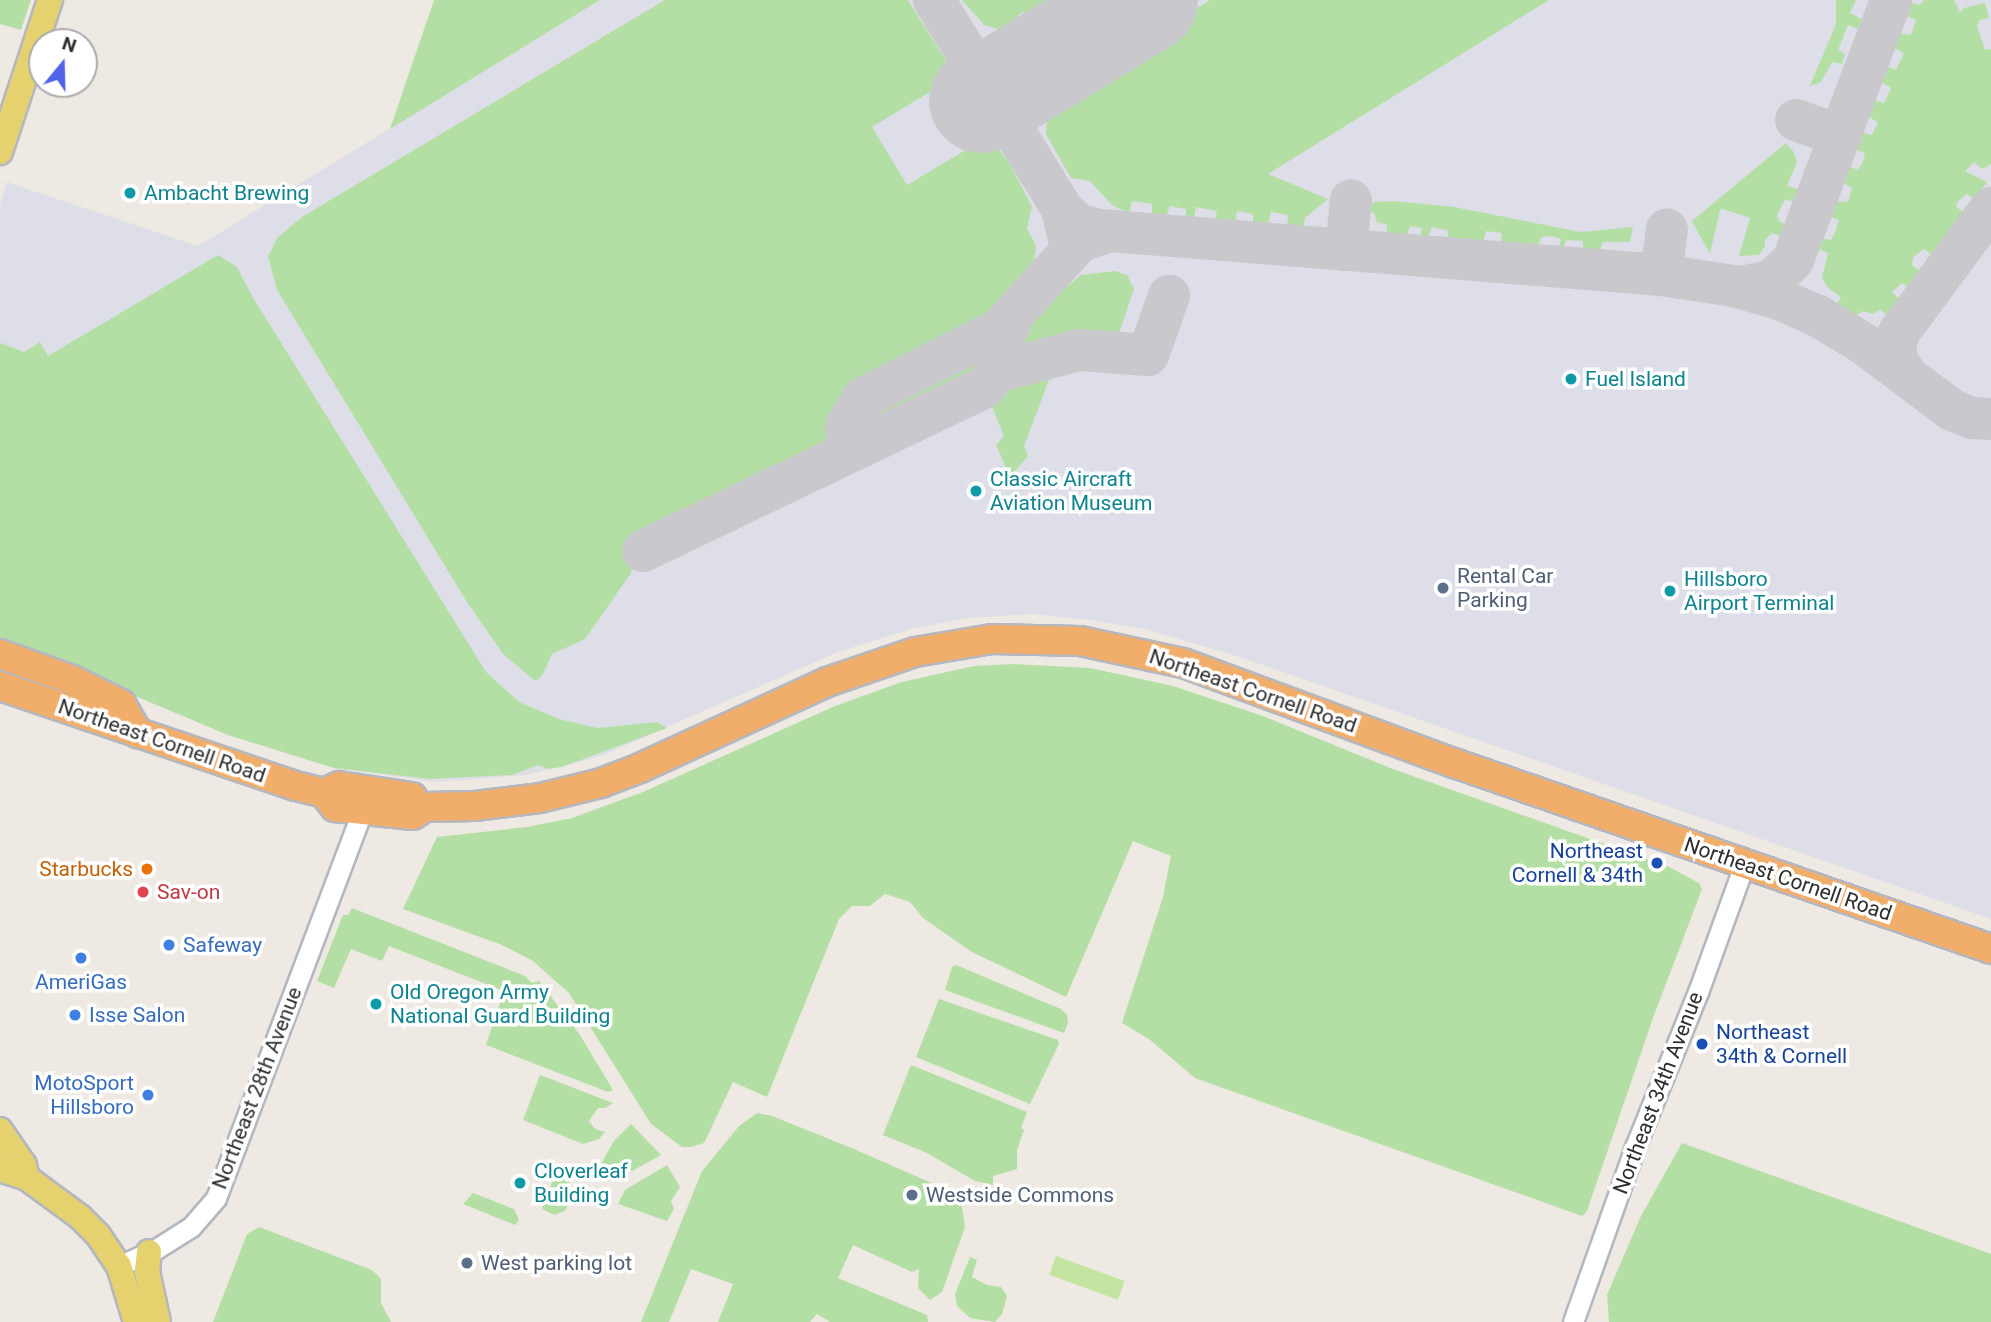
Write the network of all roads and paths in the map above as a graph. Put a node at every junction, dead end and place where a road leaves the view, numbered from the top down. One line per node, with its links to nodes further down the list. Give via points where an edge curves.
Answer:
1 (50, 0): 2 (main road)
2 (0, 152)
3 (0, 654): 5 (highway, via 121,704)
4 (0, 685): 5 (highway, Northeast Cornell Road)
5 (138, 734): 6 (highway, Northeast Cornell Road)
6 (324, 793): 7 (highway, Northeast Cornell Road, via 339,786 413,797); 8 (highway, Northeast Cornell Road, via 335,807)
7 (425, 807): 8 (highway, Northeast Cornell Road, via 413,816); 9 (highway, Northeast Cornell Road, via 510,804 572,791 681,752 827,682 915,652 992,639 1035,639 1080,641 1183,663)
8 (362, 811): 14 (street, Northeast 28th Avenue, via 216,1198 191,1227)
9 (1744, 865): 10 (highway, Northeast Cornell Road); 18 (street, Northeast 34th Avenue)
10 (1991, 949)
11 (0, 1130): 13 (main road, via 24,1165)
12 (0, 1165): 13 (main road)
13 (27, 1178): 15 (main road, via 92,1228)
14 (149, 1252): 15 (street, Northeast 28th Avenue); 17 (main road, via 147,1271)
15 (119, 1266): 16 (main road)
16 (136, 1322)
17 (158, 1322)
18 (1573, 1322)

